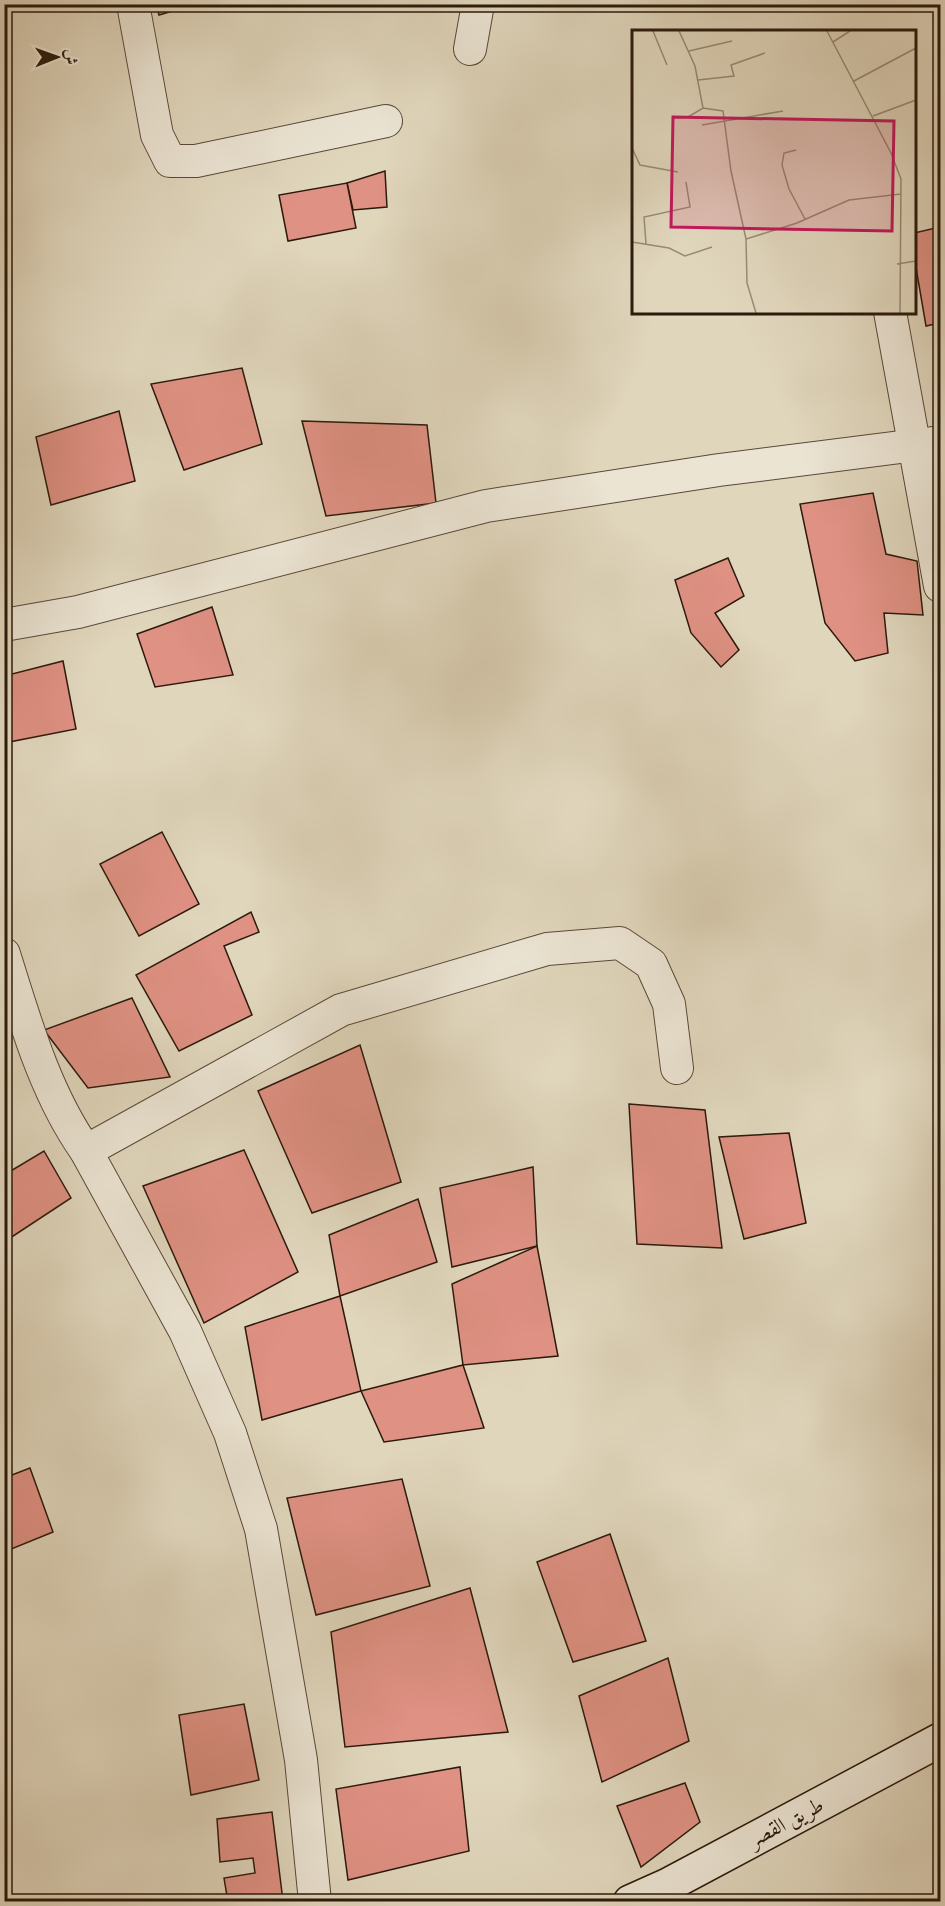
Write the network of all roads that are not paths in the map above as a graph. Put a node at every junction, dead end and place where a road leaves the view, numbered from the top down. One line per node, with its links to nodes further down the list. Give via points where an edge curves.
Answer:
1 (133, 4): 4 (street, via 157,135 170,161 196,161)
2 (478, 4): 3 (street)
3 (470, 49)
4 (386, 121)
5 (891, 314): 6 (street)
6 (927, 444): 7 (street); 8 (street, via 719,470 486,506 78,612)
7 (940, 586)
8 (4, 626)
9 (4, 954): 11 (street, via 51,1088 69,1127)
10 (678, 1068): 11 (street, via 669,1004 651,964 620,943 547,949 341,1010)
11 (86, 1151): 13 (street, via 185,1331 230,1433 261,1529 301,1760)
12 (940, 1740): 14 (street, طريق القصر)
13 (315, 1902)
14 (630, 1902)

